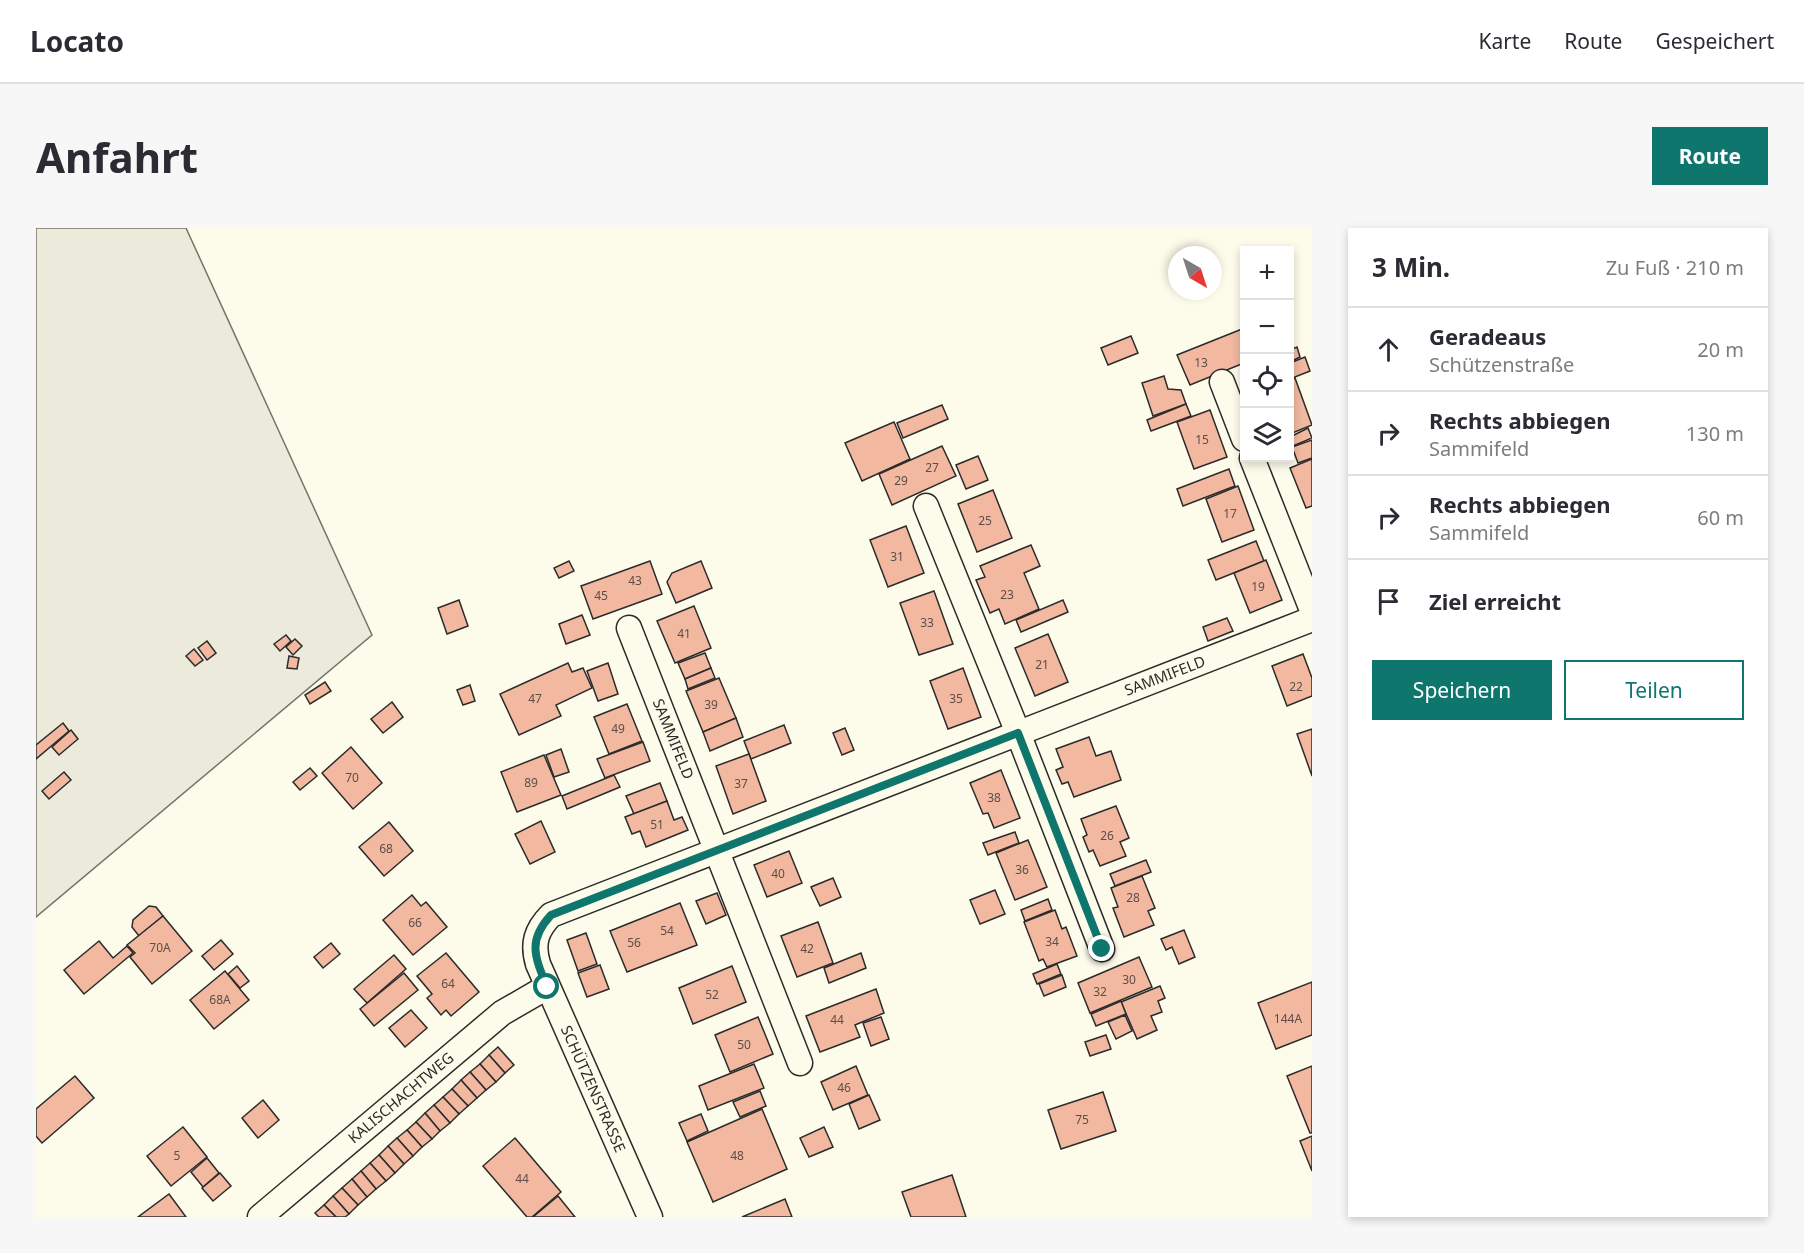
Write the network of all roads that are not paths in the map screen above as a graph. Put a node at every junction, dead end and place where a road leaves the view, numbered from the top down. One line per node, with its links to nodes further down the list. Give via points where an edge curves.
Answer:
1 (1222, 382): 2 (street)
2 (1240, 427)
3 (1254, 462): 5 (street)
4 (926, 506): 8 (street)
5 (1312, 609)
6 (1312, 619): 8 (street, SAMMIFELD)
7 (629, 628): 9 (street, SAMMIFELD)
8 (1018, 733): 9 (street, SAMMIFELD); 11 (street)
9 (718, 850): 10 (street, SAMMIFELD, via 551,915); 13 (street, SAMMIFELD)
10 (541, 925): 12 (street, SCHÜTZENSTRASSE, via 536,934 535,953)
11 (1102, 949)
12 (547, 987): 14 (street, KALISCHACHTWEG, via 502,1013); 15 (street, SCHÜTZENSTRASSE)
13 (800, 1063)
14 (260, 1217)
15 (650, 1217)

